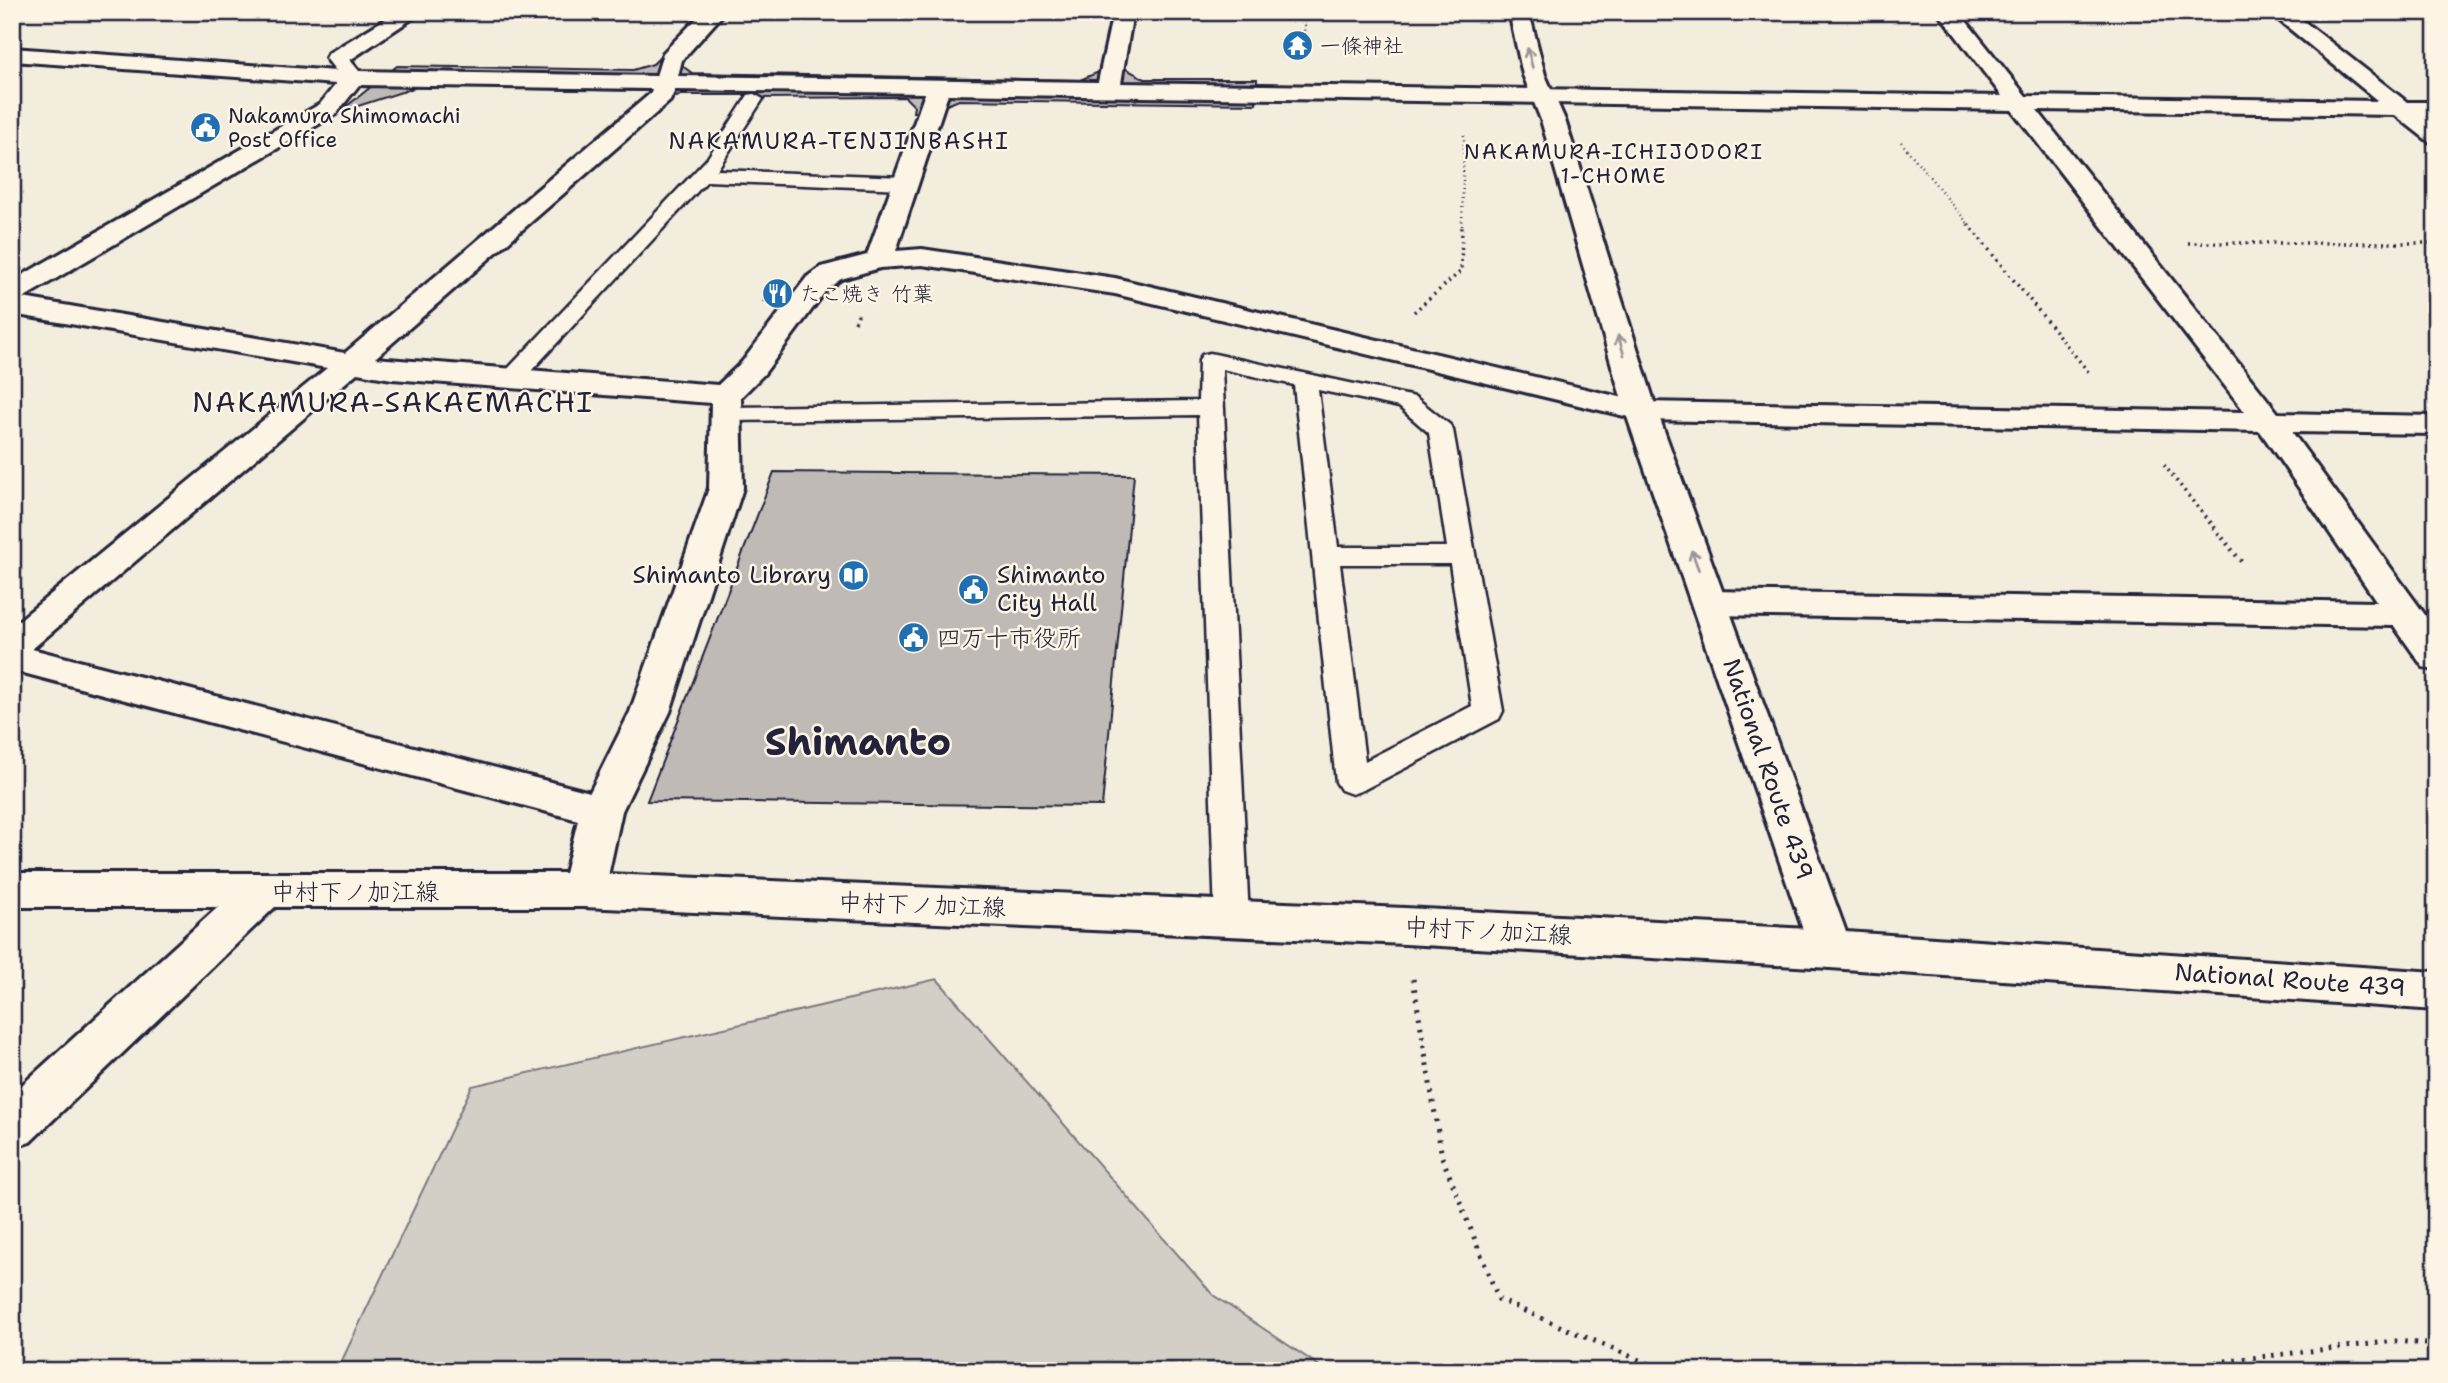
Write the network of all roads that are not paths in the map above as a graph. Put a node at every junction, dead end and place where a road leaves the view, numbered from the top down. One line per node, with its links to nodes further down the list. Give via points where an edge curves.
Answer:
1 (412, 12): 8 (main road, via 337,58)
2 (715, 12): 9 (main road, via 671,58)
3 (1123, 12): 11 (main road)
4 (1519, 12): 13 (main road, National Route 439, one-way to 4)
5 (1948, 12): 14 (main road)
6 (2279, 12): 15 (main road)
7 (12, 54): 8 (main road)
8 (353, 78): 9 (main road); 21 (main road, via 328,109)
9 (666, 82): 12 (main road); 23 (main road, via 662,96)
10 (939, 87): 11 (main road); 12 (main road); 19 (main road)
11 (1108, 90): 13 (main road)
12 (759, 91): 18 (lane)
13 (1544, 98): 14 (main road); 28 (main road, National Route 439, one-way to 13)
14 (2017, 102): 15 (main road); 29 (main road)
15 (2402, 109): 16 (main road); 17 (main road)
16 (2436, 109)
17 (2436, 136)
18 (700, 175): 19 (lane); 24 (lane)
19 (905, 183): 20 (main road)
20 (878, 260): 26 (main road, via 831,273 817,283); 28 (main road, via 922,257 1115,286)
21 (12, 293)
22 (12, 305): 23 (main road)
23 (350, 364): 24 (main road); 35 (main road)
24 (511, 379): 26 (main road)
25 (1305, 380): 27 (lane, via 1210,360); 31 (lane); 32 (lane, via 1407,402 1441,430)
26 (726, 404): 27 (lane); 38 (main road, via 726,488 650,712)
27 (1210, 408): 42 (lane)
28 (1642, 411): 29 (main road); 33 (main road, National Route 439, one-way to 28)
29 (2269, 422): 30 (main road); 34 (main road)
30 (2436, 425)
31 (1325, 555): 32 (lane); 32 (lane, via 1352,782 1488,711)
32 (1462, 556)
33 (1710, 603): 34 (main road); 43 (main road, National Route 439)
34 (2402, 614): 37 (main road)
35 (12, 646)
36 (12, 657): 38 (main road)
37 (2436, 658)
38 (601, 811): 40 (main road)
39 (12, 890): 41 (main road, 中村下ノ加江線)
40 (583, 890): 41 (main road, 中村下ノ加江線); 42 (main road, 中村下ノ加江線)
41 (263, 892): 45 (main road)
42 (1232, 918): 43 (main road, 中村下ノ加江線)
43 (1830, 949): 44 (main road, National Route 439)
44 (2436, 991)
45 (12, 1126)

